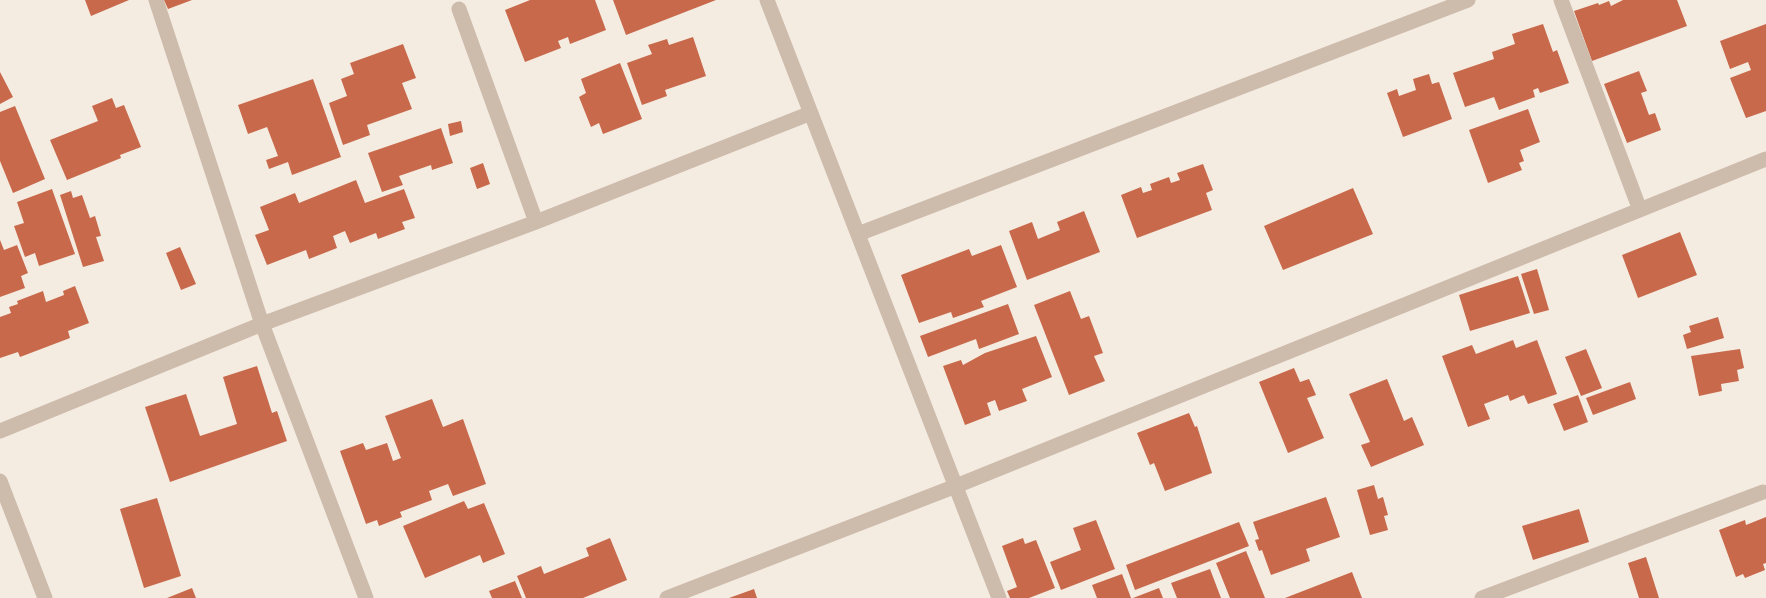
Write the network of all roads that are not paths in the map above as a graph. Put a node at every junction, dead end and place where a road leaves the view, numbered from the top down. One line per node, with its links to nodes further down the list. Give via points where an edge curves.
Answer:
1 (156, 0): 11 (street)
2 (767, 0): 6 (street)
3 (1468, 0): 10 (street)
4 (1561, 0): 8 (street)
5 (459, 9): 9 (street)
6 (812, 113): 9 (street); 10 (street)
7 (1766, 159): 8 (street)
8 (1640, 210): 14 (street)
9 (536, 222): 11 (street)
10 (858, 234): 14 (street)
11 (262, 324): 12 (street); 17 (street)
12 (0, 430)
13 (0, 481): 16 (street)
14 (956, 486): 18 (street); 19 (street)
15 (1763, 492): 20 (street)
16 (45, 598)
17 (366, 598)
18 (668, 598)
19 (999, 598)
20 (1482, 598)

